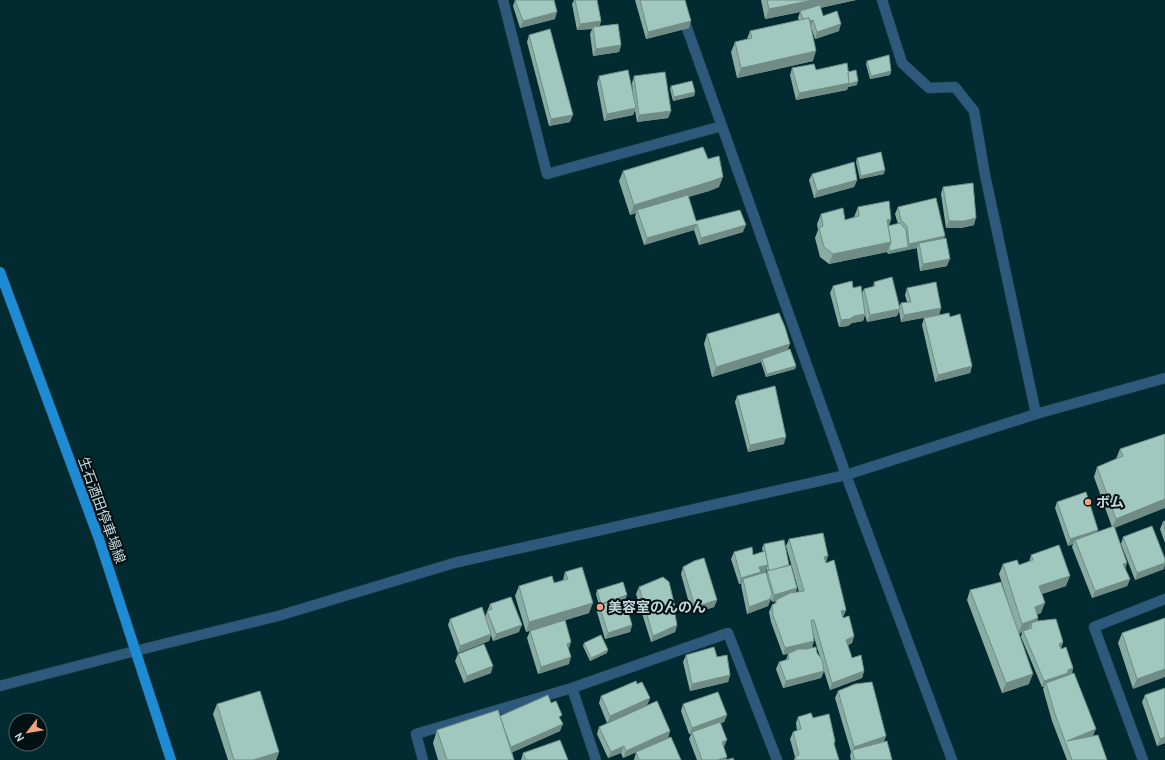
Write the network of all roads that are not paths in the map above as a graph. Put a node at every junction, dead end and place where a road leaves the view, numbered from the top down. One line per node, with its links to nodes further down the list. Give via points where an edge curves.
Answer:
1 (504, 0): 4 (street, via 547,174)
2 (677, 0): 4 (street)
3 (882, 0): 7 (street, via 902,63 929,88 955,87 974,111 985,175)
4 (722, 126): 8 (street)
5 (0, 272): 10 (main road, 生石酒田停車場線, via 99,539)
6 (1165, 378): 7 (street)
7 (1036, 414): 8 (street)
8 (846, 475): 10 (street, via 454,563 278,616); 17 (street)
9 (1165, 599): 18 (street, via 1094,627)
10 (135, 650): 11 (street); 13 (main road, 生石酒田停車場線)
11 (0, 686)
12 (572, 688): 14 (street, via 416,734); 15 (street); 16 (street, via 728,633)
13 (171, 760)
14 (423, 760)
15 (596, 760)
16 (777, 760)
17 (952, 760)
18 (1143, 760)

